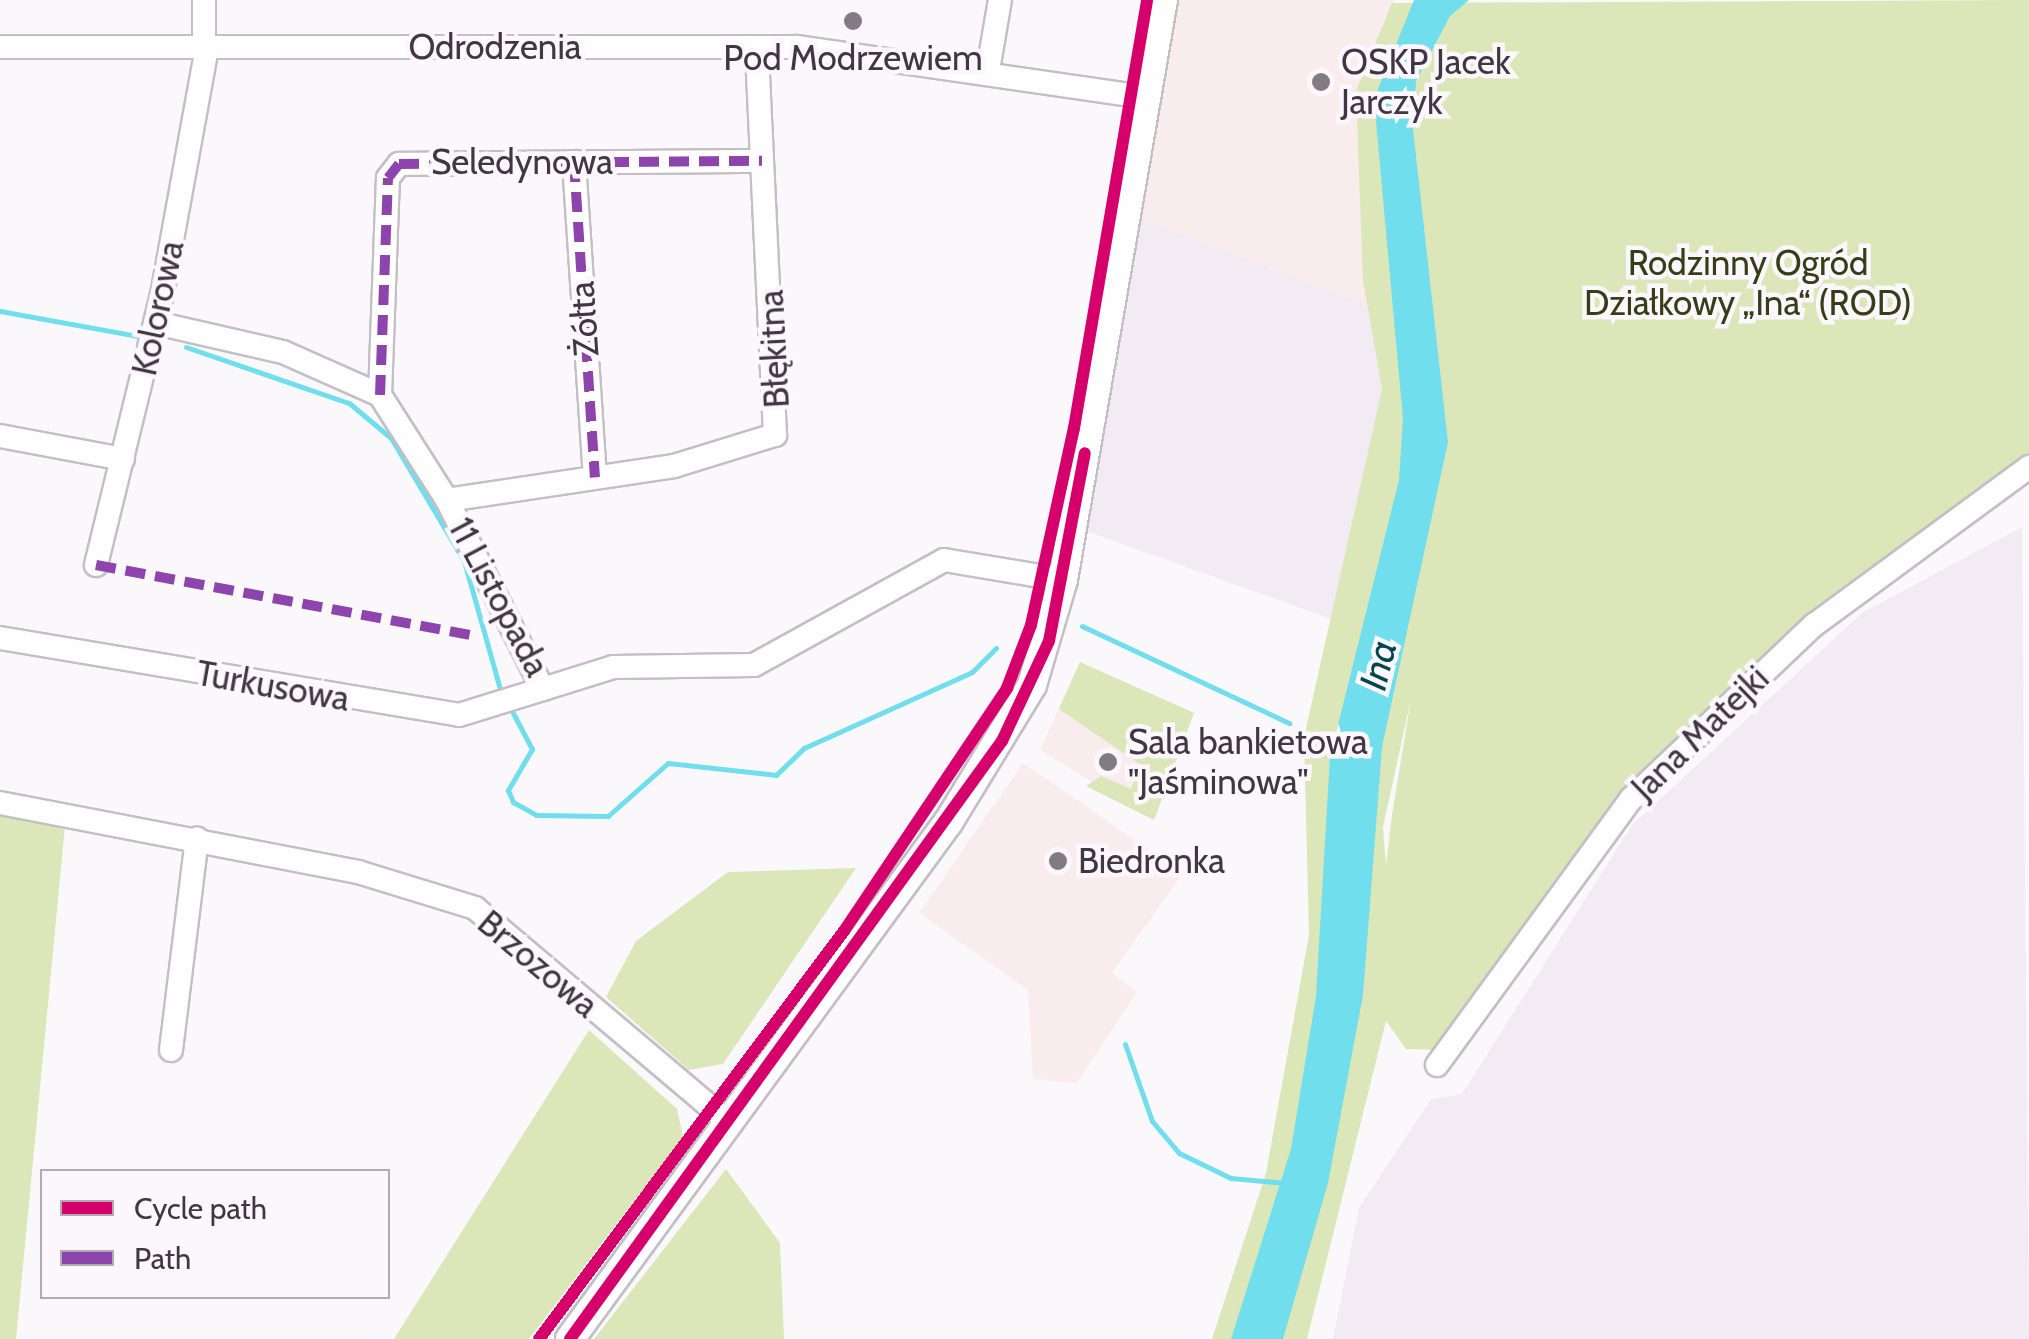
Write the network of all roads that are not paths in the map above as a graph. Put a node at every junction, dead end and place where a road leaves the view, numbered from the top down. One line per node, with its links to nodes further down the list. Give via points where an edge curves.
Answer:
1 (204, 0): 6 (street, Kolorowa)
2 (1000, 0): 7 (street)
3 (1163, 0): 8 (street)
4 (758, 46): 6 (street, Odrodzenia); 7 (street, Odrodzenia); 9 (street, Błękitna)
5 (0, 47): 6 (street, Odrodzenia)
6 (206, 48): 11 (street, Kolorowa)
7 (988, 70): 8 (street, Odrodzenia)
8 (1146, 98): 19 (street)
9 (762, 160): 10 (street, Seledynowa); 16 (street, Błękitna, via 775,435 712,458)
10 (574, 162): 12 (street, Seledynowa, via 392,168); 16 (street, Żółta)
11 (156, 323): 12 (street, via 283,352); 14 (street, Kolorowa)
12 (380, 395): 17 (street, 11 Listopada)
13 (0, 436): 14 (street)
14 (124, 460): 18 (street, Kolorowa)
15 (2029, 467): 25 (street, Jana Matejki, via 1814,624 1631,799)
16 (594, 476): 17 (street, Błękitna)
17 (447, 500): 21 (street, 11 Listopada)
18 (96, 566)
19 (1063, 580): 21 (street, 11 Listopada, via 944,560 754,665 613,667); 26 (street, via 1041,663 1002,741)
20 (0, 638): 21 (street, Turkusowa, via 459,715)
21 (543, 688)
22 (0, 803): 23 (street, Brzozowa)
23 (197, 839): 24 (street); 26 (street, Brzozowa, via 358,872 475,908)
24 (170, 1050)
25 (1437, 1065)
26 (731, 1124): 27 (street)
27 (570, 1339)

